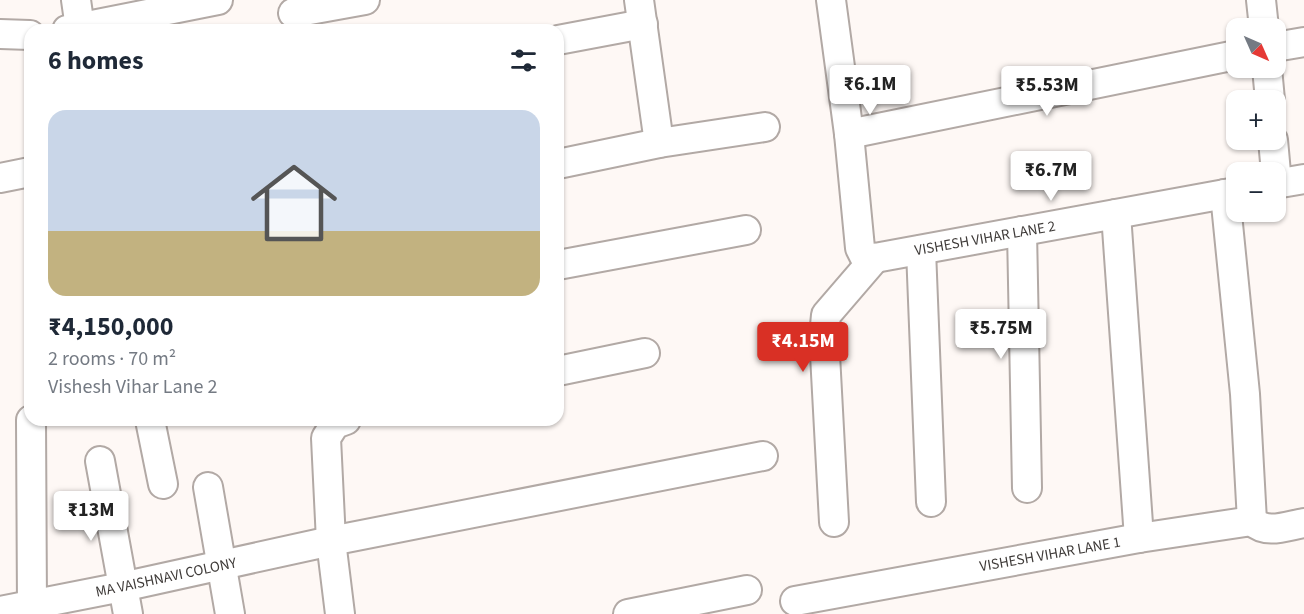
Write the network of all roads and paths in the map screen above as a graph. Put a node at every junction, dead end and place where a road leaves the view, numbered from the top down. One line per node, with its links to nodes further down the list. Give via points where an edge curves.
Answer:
1 (76, 0): 10 (street)
2 (218, 0): 8 (street)
3 (365, 0): 7 (street)
4 (831, 0): 19 (street)
5 (1261, 0): 9 (street)
6 (641, 12): 14 (street); 20 (street)
7 (293, 14)
8 (140, 15): 11 (street)
9 (1263, 18)
10 (74, 24)
11 (98, 24)
12 (0, 34): 13 (street)
13 (24, 34)
14 (564, 38)
15 (1304, 42): 16 (street)
16 (1286, 45)
17 (1226, 57): 19 (street)
18 (765, 127): 20 (street)
19 (849, 134): 30 (street, via 860,248 864,256)
20 (659, 143): 21 (street)
21 (564, 163)
22 (24, 172): 23 (street)
23 (0, 178)
24 (1226, 194): 25 (street, VISHESH VIHAR LANE 2)
25 (1116, 214): 28 (street, VISHESH VIHAR LANE 2); 46 (street)
26 (1232, 222): 43 (street)
27 (746, 230): 31 (street)
28 (1022, 231): 29 (street, VISHESH VIHAR LANE 2); 41 (street)
29 (921, 249): 30 (street, VISHESH VIHAR LANE 2); 42 (street)
30 (876, 258): 44 (street, via 826,315)
31 (564, 265)
32 (645, 353): 33 (street)
33 (564, 370)
34 (31, 426): 52 (street)
35 (151, 426): 39 (street)
36 (333, 426): 47 (street, via 326,438)
37 (763, 456): 47 (street, MA VAISHNAVI COLONY)
38 (100, 461): 50 (street)
39 (163, 484)
40 (208, 487): 48 (street)
41 (1027, 488)
42 (931, 502)
43 (1252, 521): 45 (street, VISHESH VIHAR LANE 1, via 1268,530); 46 (street, VISHESH VIHAR LANE 1)
44 (834, 522)
45 (1304, 523)
46 (1139, 538): 51 (street, VISHESH VIHAR LANE 1)
47 (331, 542): 48 (street, MA VAISHNAVI COLONY); 54 (street)
48 (222, 565): 50 (street, MA VAISHNAVI COLONY); 53 (street)
49 (747, 590): 55 (street)
50 (125, 601): 52 (street, MA VAISHNAVI COLONY)
51 (795, 601)
52 (21, 609)
53 (230, 614)
54 (340, 614)
55 (628, 614)

